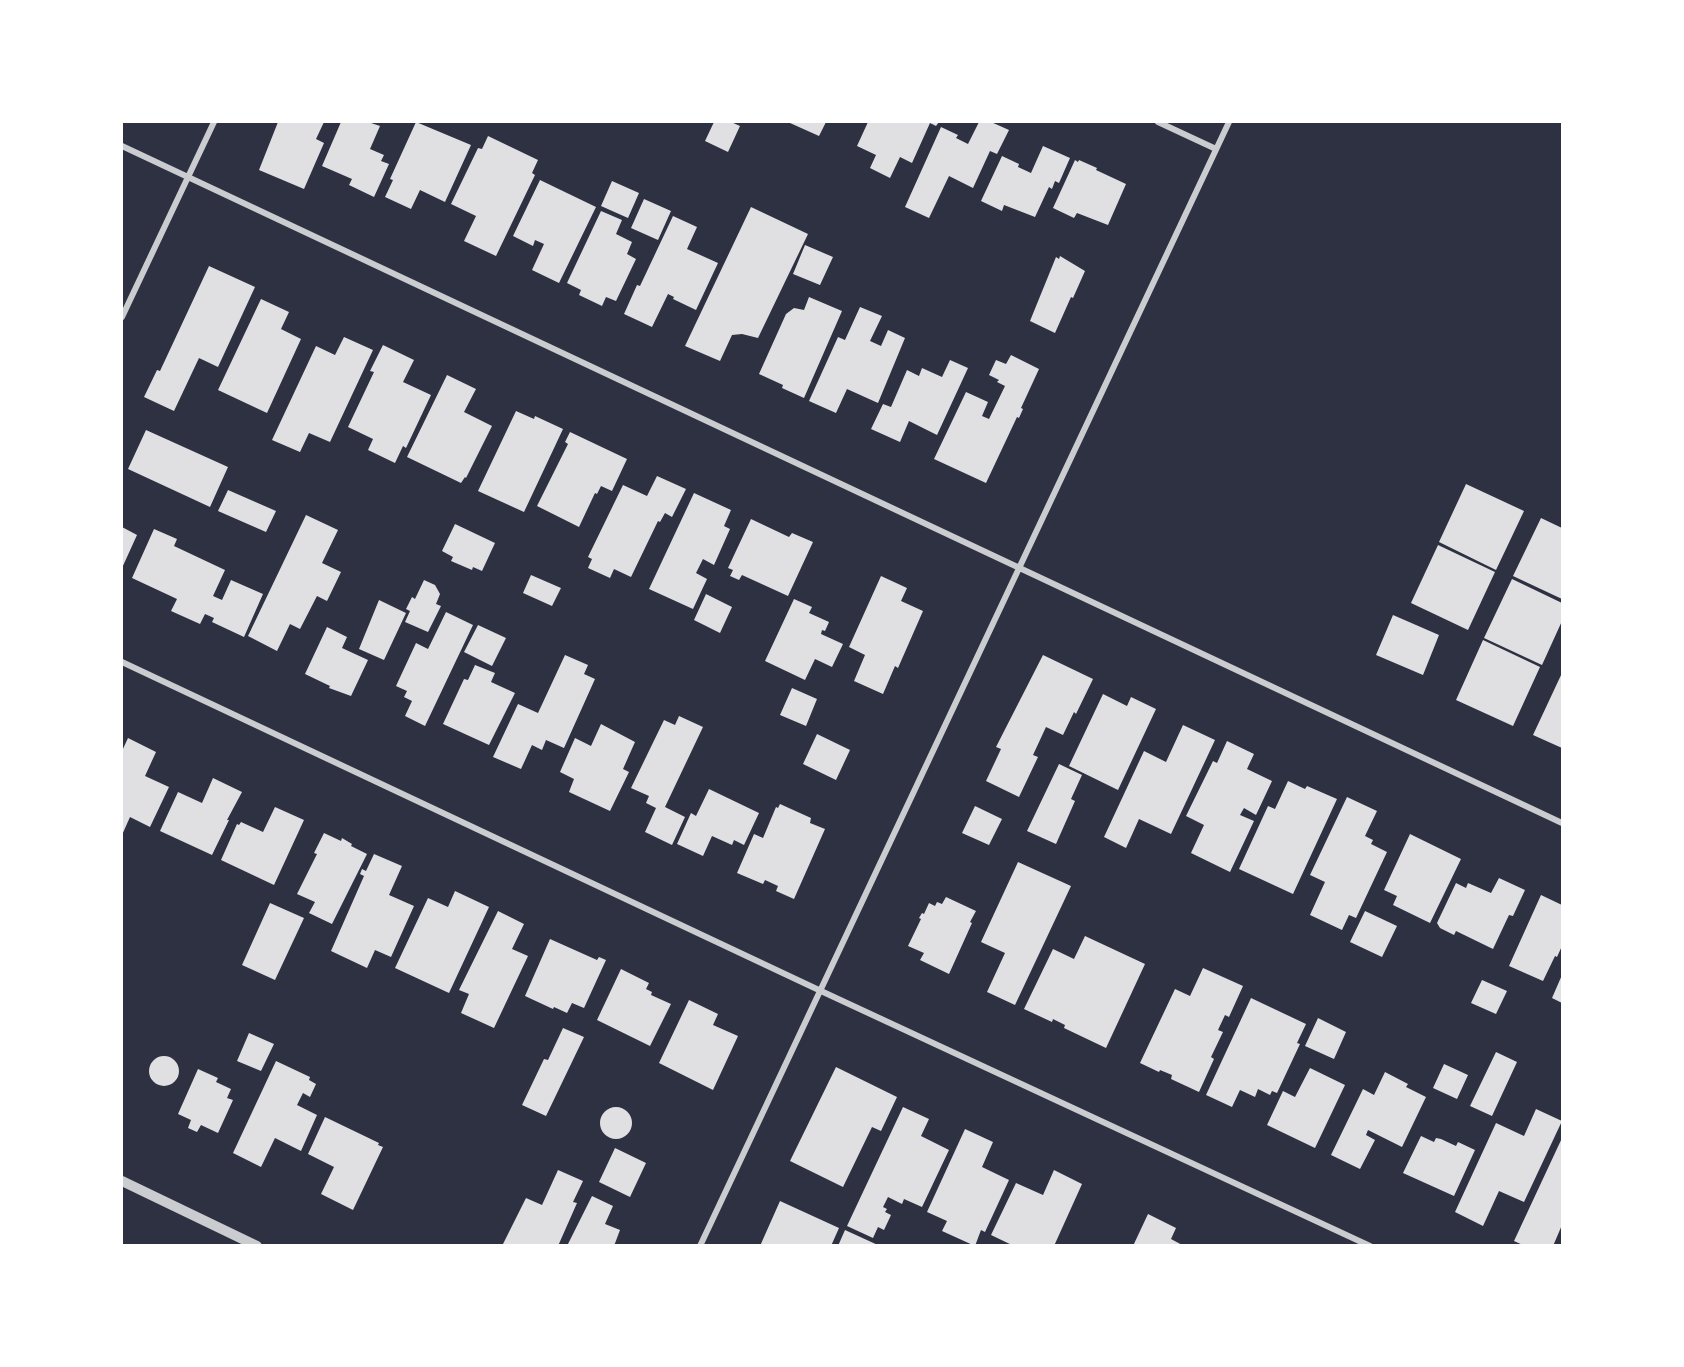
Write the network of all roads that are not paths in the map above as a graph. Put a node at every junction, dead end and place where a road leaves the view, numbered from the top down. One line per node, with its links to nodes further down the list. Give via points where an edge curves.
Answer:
1 (214, 122): 6 (street)
2 (1158, 122): 5 (street)
3 (1229, 122): 5 (street)
4 (122, 146): 6 (street)
5 (1216, 149): 8 (street)
6 (188, 177): 7 (street); 8 (street)
7 (122, 317)
8 (1019, 569): 10 (street); 11 (street)
9 (122, 662): 11 (street)
10 (1563, 823)
11 (821, 991): 14 (street); 15 (street)
12 (122, 1181): 13 (street)
13 (257, 1245)
14 (700, 1245)
15 (1370, 1245)

